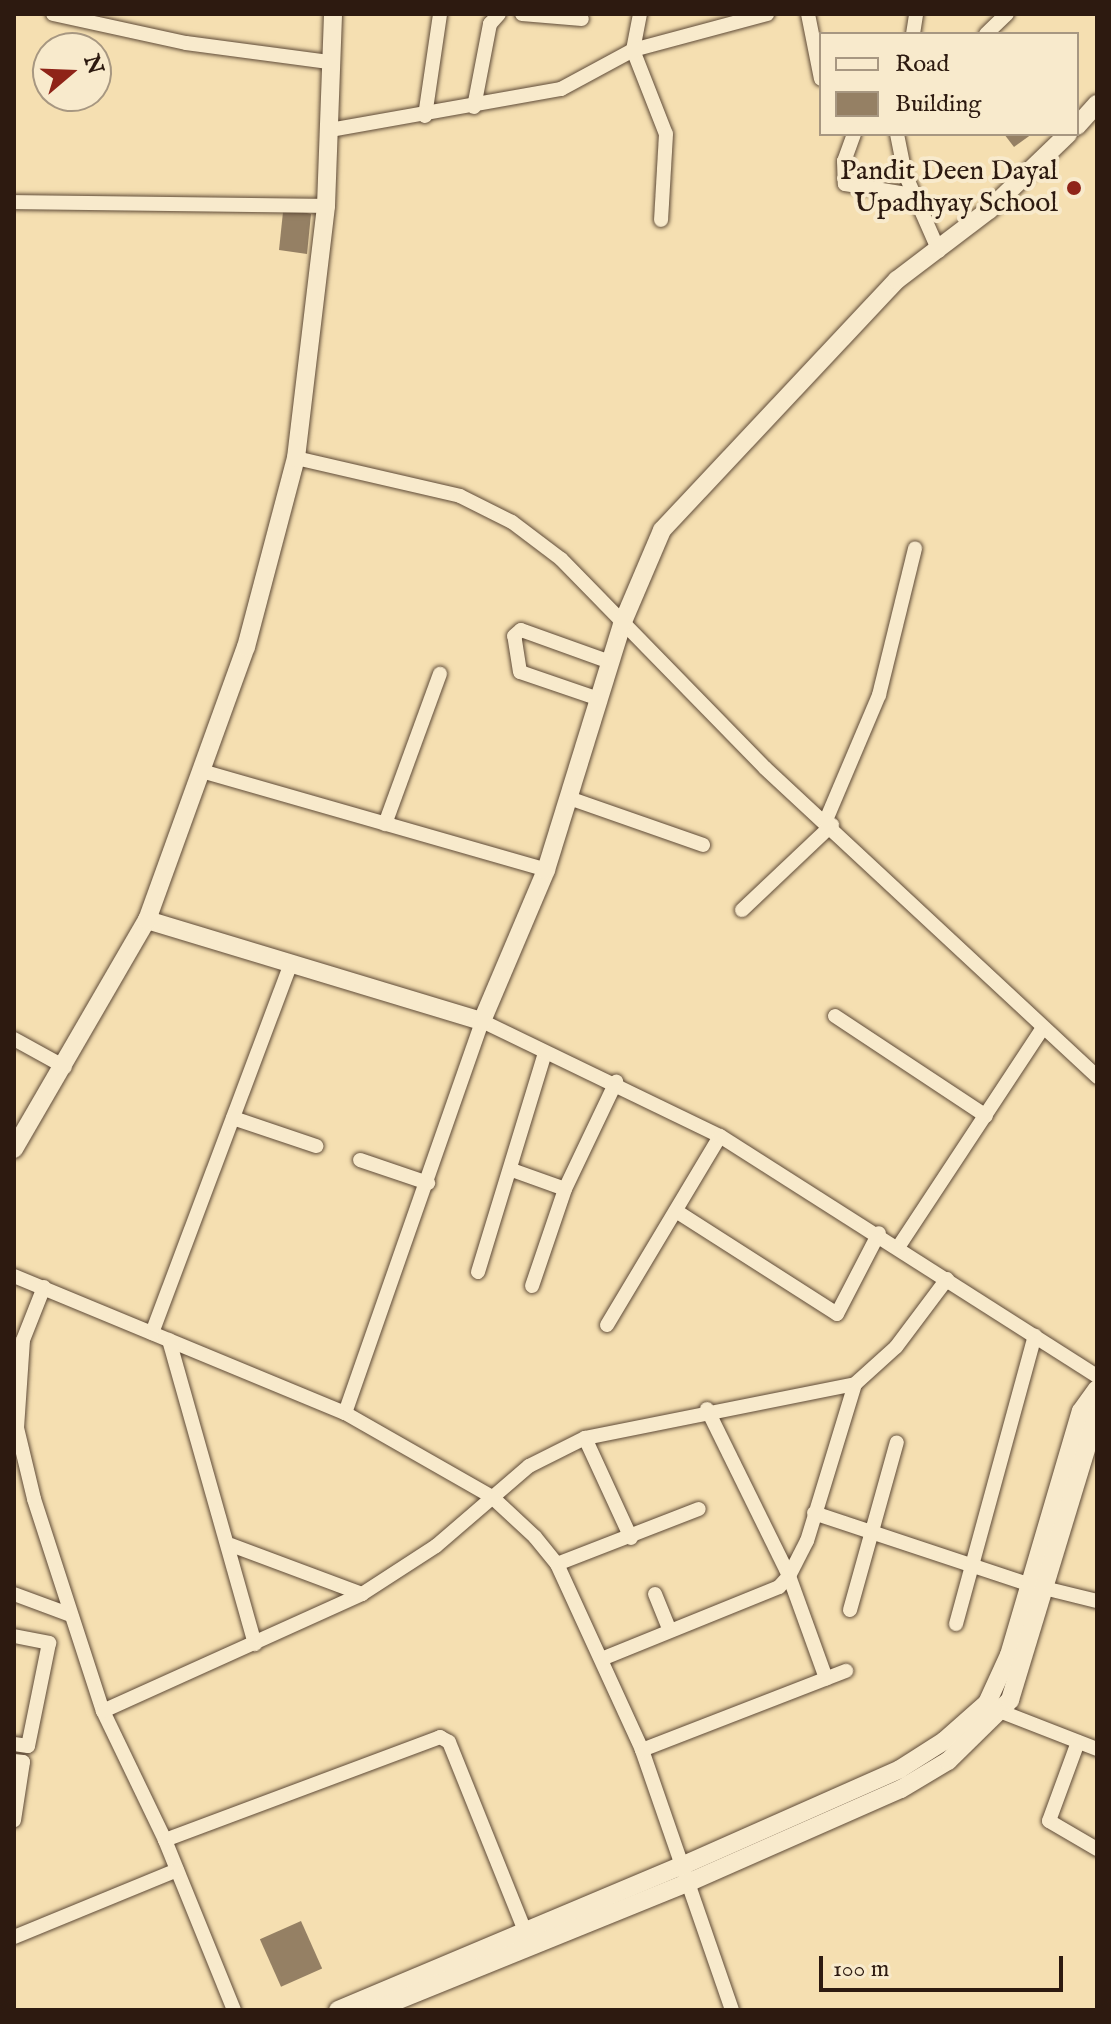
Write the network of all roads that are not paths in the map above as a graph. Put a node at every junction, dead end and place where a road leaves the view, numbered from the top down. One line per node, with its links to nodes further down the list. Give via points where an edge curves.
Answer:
1 (53, 14): 13 (street, via 186,43)
2 (333, 14): 13 (street)
3 (440, 14): 17 (street)
4 (499, 14): 16 (street, via 490,24)
5 (522, 14): 10 (street)
6 (640, 14): 12 (street)
7 (767, 14): 12 (street)
8 (808, 14): 14 (street)
9 (1007, 14): 11 (street)
10 (582, 19)
11 (988, 32)
12 (633, 50): 16 (street, via 561,89); 26 (street, via 666,134)
13 (329, 62): 19 (street)
14 (819, 69)
15 (1097, 104): 18 (street)
16 (474, 107): 17 (street)
17 (425, 116): 19 (street)
18 (1079, 124)
19 (330, 130): 25 (street)
20 (853, 136): 23 (street, via 844,161 845,184)
21 (898, 136): 23 (street)
22 (1066, 136): 27 (street)
23 (914, 195): 27 (street)
24 (14, 202): 25 (street)
25 (326, 206): 28 (street)
26 (661, 220)
27 (939, 251): 30 (street, via 897,280 662,530)
28 (296, 458): 30 (street, via 460,496 512,522 561,559); 34 (street, via 246,647)
29 (915, 548): 36 (street, via 879,695)
30 (622, 624): 31 (street); 36 (street, via 765,768)
31 (610, 662): 33 (street); 33 (street, via 521,630 514,636 520,672)
32 (440, 674): 37 (street)
33 (599, 699): 35 (street)
34 (205, 772): 37 (street); 41 (street)
35 (569, 798): 38 (street); 39 (street)
36 (829, 822): 40 (street); 45 (street)
37 (385, 824): 39 (street)
38 (703, 845)
39 (546, 870): 44 (street)
40 (742, 910)
41 (147, 920): 42 (street); 48 (street)
42 (291, 964): 44 (street); 52 (street)
43 (835, 1016): 51 (street)
44 (482, 1021): 47 (street); 58 (street)
45 (1041, 1031): 49 (street); 51 (street)
46 (14, 1039): 48 (street)
47 (545, 1053): 50 (street); 57 (street)
48 (65, 1067): 55 (street)
49 (1097, 1077)
50 (616, 1082): 53 (street); 59 (street)
51 (986, 1116): 62 (street)
52 (233, 1118): 54 (street); 69 (street)
53 (720, 1136): 60 (street); 61 (street)
54 (316, 1146)
55 (14, 1149)
56 (360, 1160): 58 (street)
57 (512, 1170): 59 (street); 63 (street)
58 (428, 1183): 76 (street)
59 (565, 1189): 66 (street)
60 (676, 1211): 61 (street, via 837,1314); 68 (street)
61 (879, 1233): 62 (street)
62 (899, 1246): 65 (street)
63 (478, 1272)
64 (14, 1276): 67 (street)
65 (947, 1279): 70 (street); 73 (street, via 896,1347)
66 (532, 1286)
67 (44, 1287): 69 (street); 78 (street, via 23,1340)
68 (607, 1325)
69 (152, 1333): 71 (street)
70 (1035, 1336): 72 (street); 87 (street)
71 (169, 1340): 76 (street); 86 (street)
72 (1097, 1376)
73 (855, 1384): 75 (street); 83 (street)
74 (1097, 1389): 90 (street, via 1081,1411)
75 (707, 1409): 79 (street); 89 (street)
76 (345, 1413): 81 (street)
77 (1097, 1414): 90 (street)
78 (16, 1428): 96 (street)
79 (585, 1438): 81 (street, via 529,1466); 85 (street)
80 (897, 1442): 84 (street)
81 (492, 1497): 88 (street); 92 (street, via 436,1546)
82 (699, 1509): 85 (street)
83 (814, 1513): 84 (street); 89 (street)
84 (875, 1532): 87 (street); 95 (street)
85 (631, 1538): 88 (street)
86 (231, 1545): 92 (street); 100 (street)
87 (973, 1563): 90 (street); 97 (street)
88 (557, 1564): 101 (street)
89 (789, 1576): 98 (street, via 779,1587); 103 (street)
90 (1037, 1586): 94 (street); 105 (street); 110 (street, via 987,1703)
91 (14, 1594): 96 (street)
92 (362, 1594): 100 (street)
93 (655, 1594): 98 (street)
94 (1097, 1601)
95 (850, 1610)
96 (68, 1614): 104 (street)
97 (956, 1624)
98 (669, 1629): 101 (street)
99 (14, 1636): 107 (street, via 49,1643 28,1746)
100 (255, 1644): 104 (street)
101 (604, 1658): 109 (street)
102 (846, 1671): 103 (street)
103 (826, 1678): 109 (street)
104 (103, 1711): 113 (street)
105 (1002, 1712): 106 (street); 110 (street)
106 (1078, 1742): 108 (street); 114 (street, via 1049,1821 1052,1828)
107 (14, 1744)
108 (1097, 1749)
109 (642, 1750): 116 (street)
110 (940, 1755): 116 (street, via 900,1769)
111 (14, 1761): 112 (street, via 23,1762)
112 (14, 1820)
113 (165, 1840): 115 (street); 117 (street, via 440,1737 449,1742)
114 (1097, 1849)
115 (177, 1870): 118 (street); 119 (street)
116 (689, 1872): 117 (street); 121 (street); 122 (street)
117 (524, 1929): 120 (street)
118 (14, 1937)
119 (234, 2010)
120 (338, 2010)
121 (374, 2010)
122 (732, 2010)

